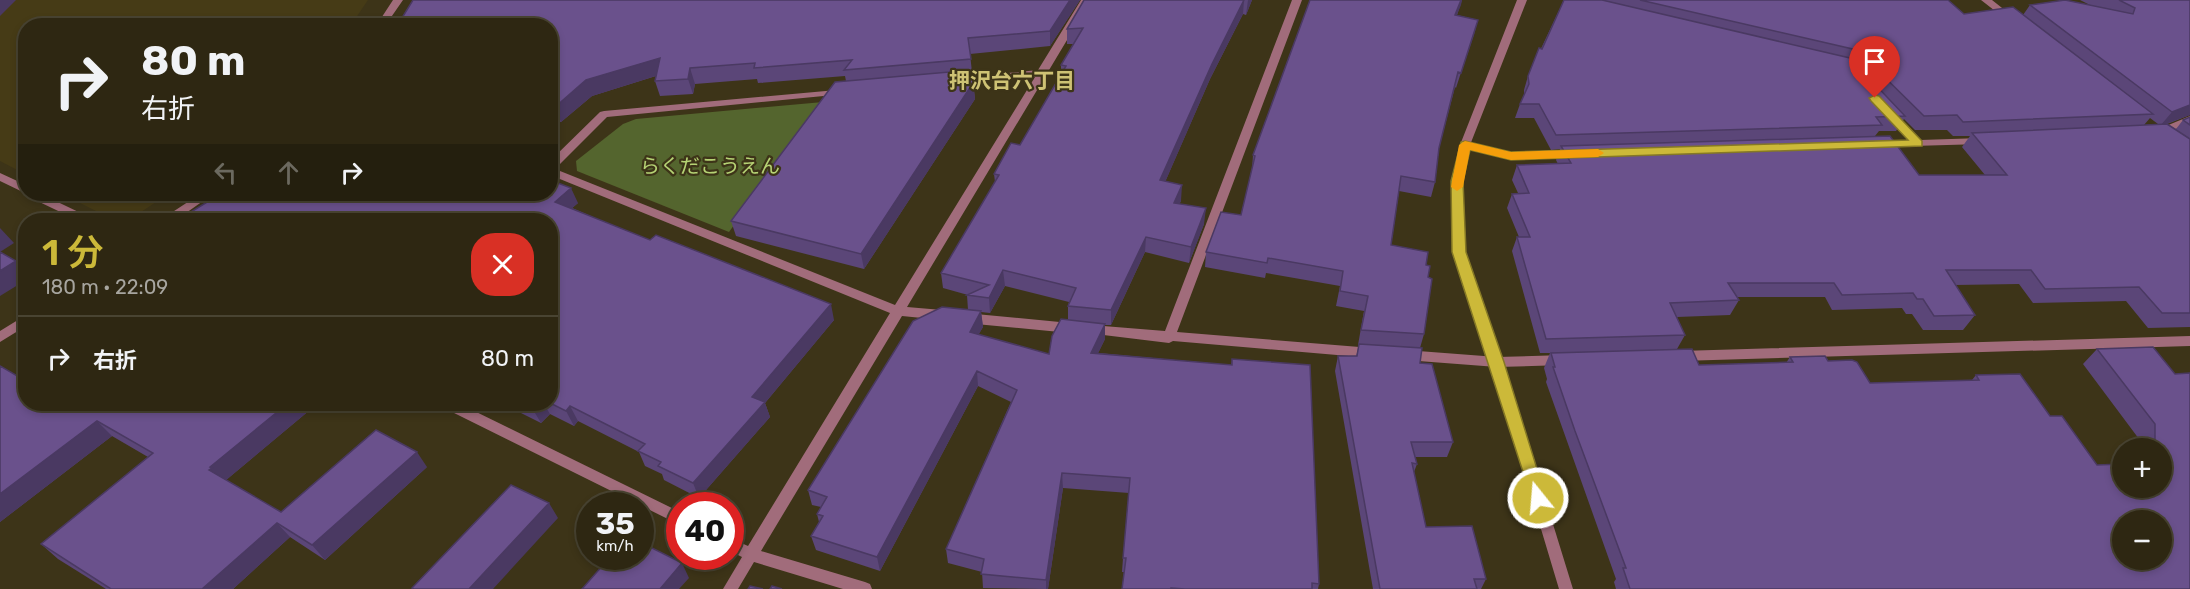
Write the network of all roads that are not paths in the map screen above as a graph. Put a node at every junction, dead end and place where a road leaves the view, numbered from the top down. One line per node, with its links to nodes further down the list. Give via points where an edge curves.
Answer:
1 (398, 0): 6 (street)
2 (1086, 0): 8 (street)
3 (1297, 0): 30 (street)
4 (1521, 0): 16 (street)
5 (1986, 0): 7 (street)
6 (386, 18)
7 (2023, 28)
8 (1043, 73): 9 (street); 27 (street)
9 (948, 81)
10 (853, 90): 19 (street, via 604,114)
11 (1886, 110): 15 (street)
12 (2190, 119): 13 (street)
13 (2156, 133)
14 (1998, 140): 15 (street)
15 (1918, 144): 17 (street)
16 (1465, 145): 18 (street, via 1511,156); 34 (street, via 1457,181 1459,252)
17 (1870, 145)
18 (1582, 153)
19 (558, 162)
20 (558, 173): 27 (street)
21 (0, 177): 22 (street)
22 (18, 186)
23 (47, 201): 25 (street)
24 (197, 201): 26 (street)
25 (71, 213)
26 (179, 213)
27 (897, 311): 30 (street); 38 (street)
28 (18, 325): 29 (street)
29 (0, 337)
30 (1169, 338): 34 (street)
31 (2190, 341): 32 (street)
32 (1664, 357)
33 (1580, 359): 34 (street)
34 (1497, 362): 41 (street)
35 (463, 411): 36 (street)
36 (666, 512)
37 (744, 551): 38 (street)
38 (752, 555): 39 (street); 40 (street)
39 (730, 589)
40 (865, 589)
41 (1566, 589)

